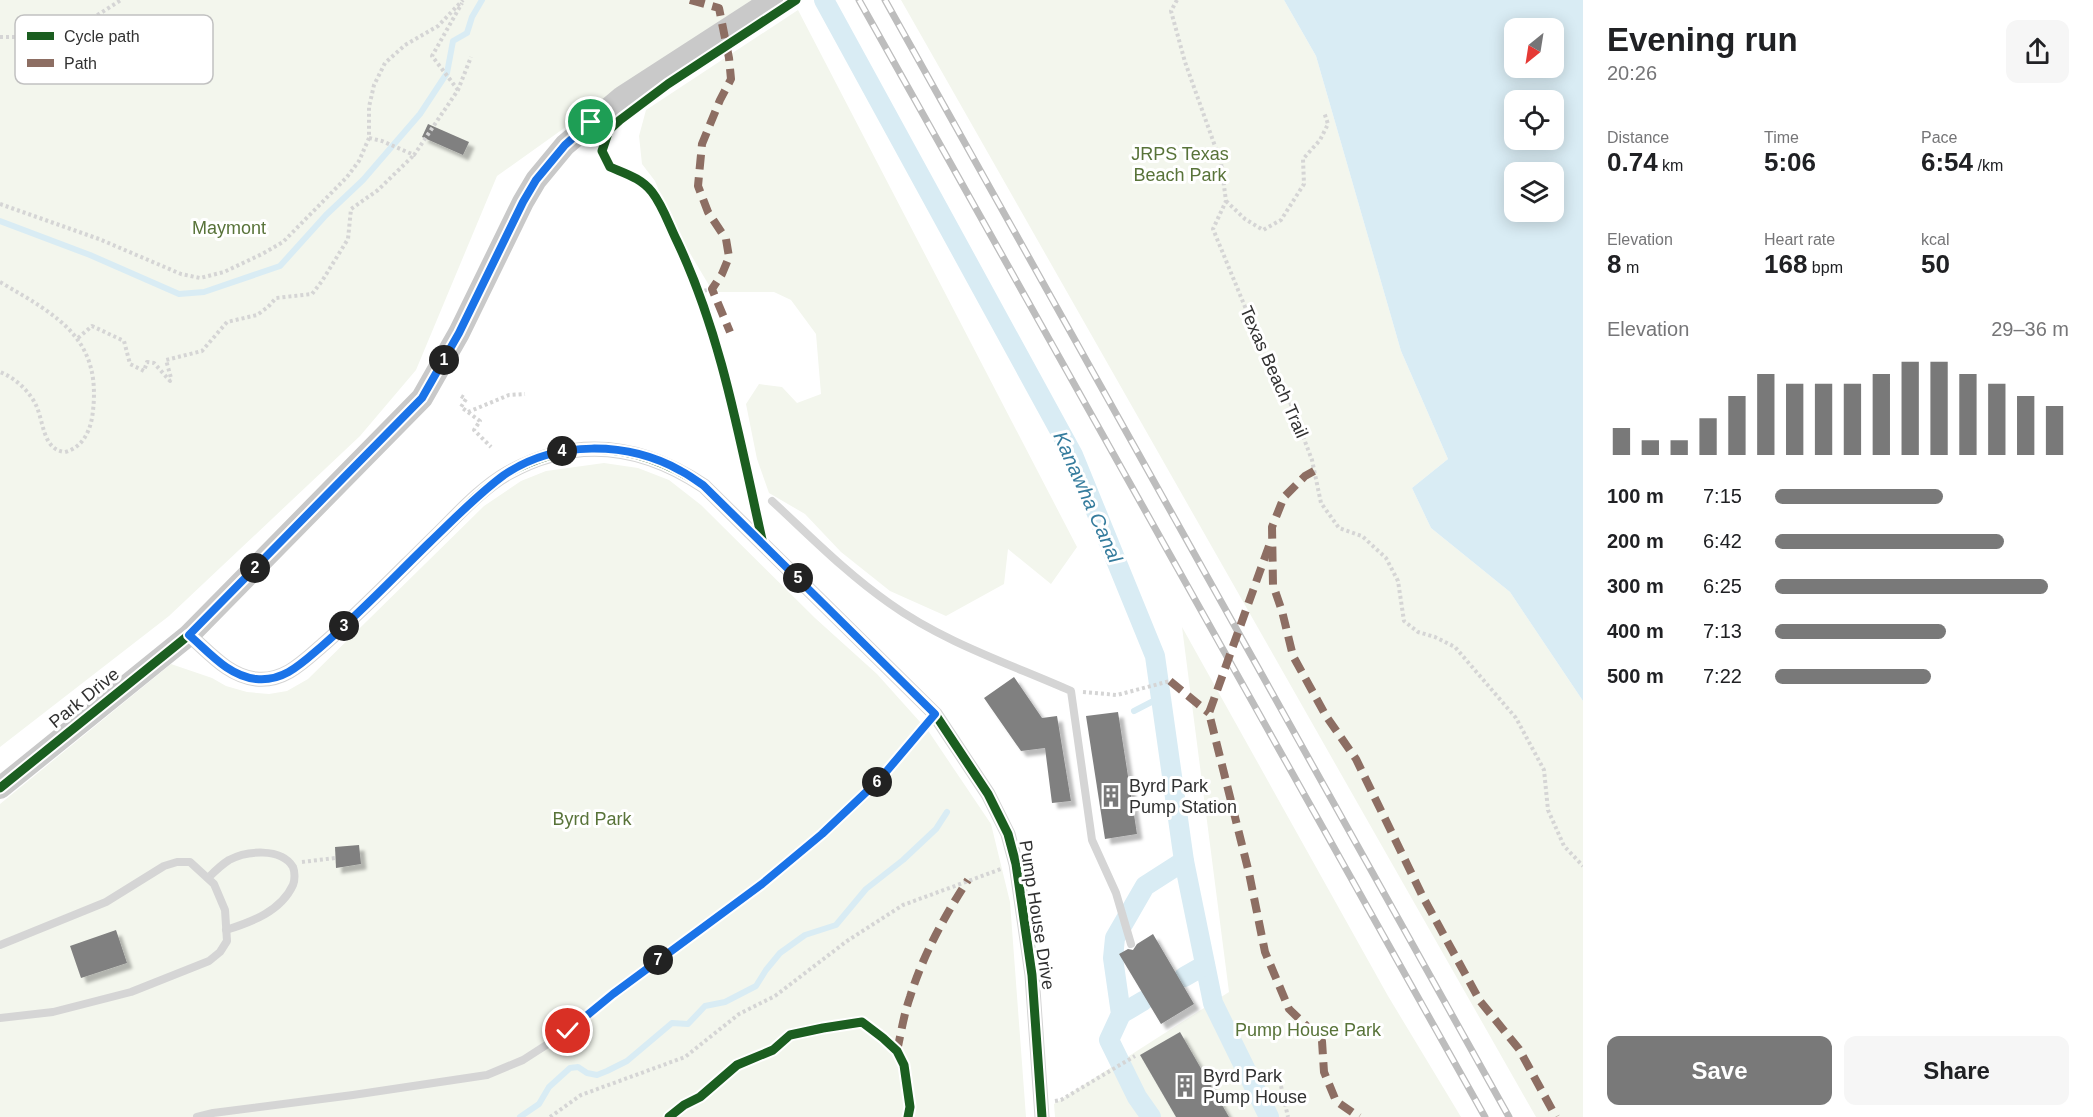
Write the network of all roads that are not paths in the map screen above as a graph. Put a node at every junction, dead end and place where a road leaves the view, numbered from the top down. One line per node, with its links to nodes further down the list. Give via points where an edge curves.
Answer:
1 (772, 0): 3 (main road, Park Drive, via 622,97 565,145 523,202 459,333 422,398)
2 (772, 501): 8 (lane, via 845,569 890,604 944,636 1071,691 1092,840 1116,893)
3 (189, 635): 4 (street, Pump House Drive, via 239,676 274,679 291,672 506,474 556,452 602,448 661,461 704,486); 5 (main road, Park Drive)
4 (935, 714): 11 (lane, via 880,779 822,834 568,1031 523,1060 487,1075); 12 (street, Pump House Drive, via 988,794 1008,834 1016,864 1032,975)
5 (0, 788)
6 (208, 878): 7 (lane, via 225,910); 7 (lane, via 218,867 243,855 270,854 285,858 294,868 294,880 282,901 258,919); 9 (lane, via 190,862 164,866 106,902)
7 (226, 930): 10 (lane, via 227,941 209,961 131,992 53,1012)
8 (1131, 944)
9 (0, 945)
10 (0, 1018)
11 (197, 1117)
12 (1042, 1117)

